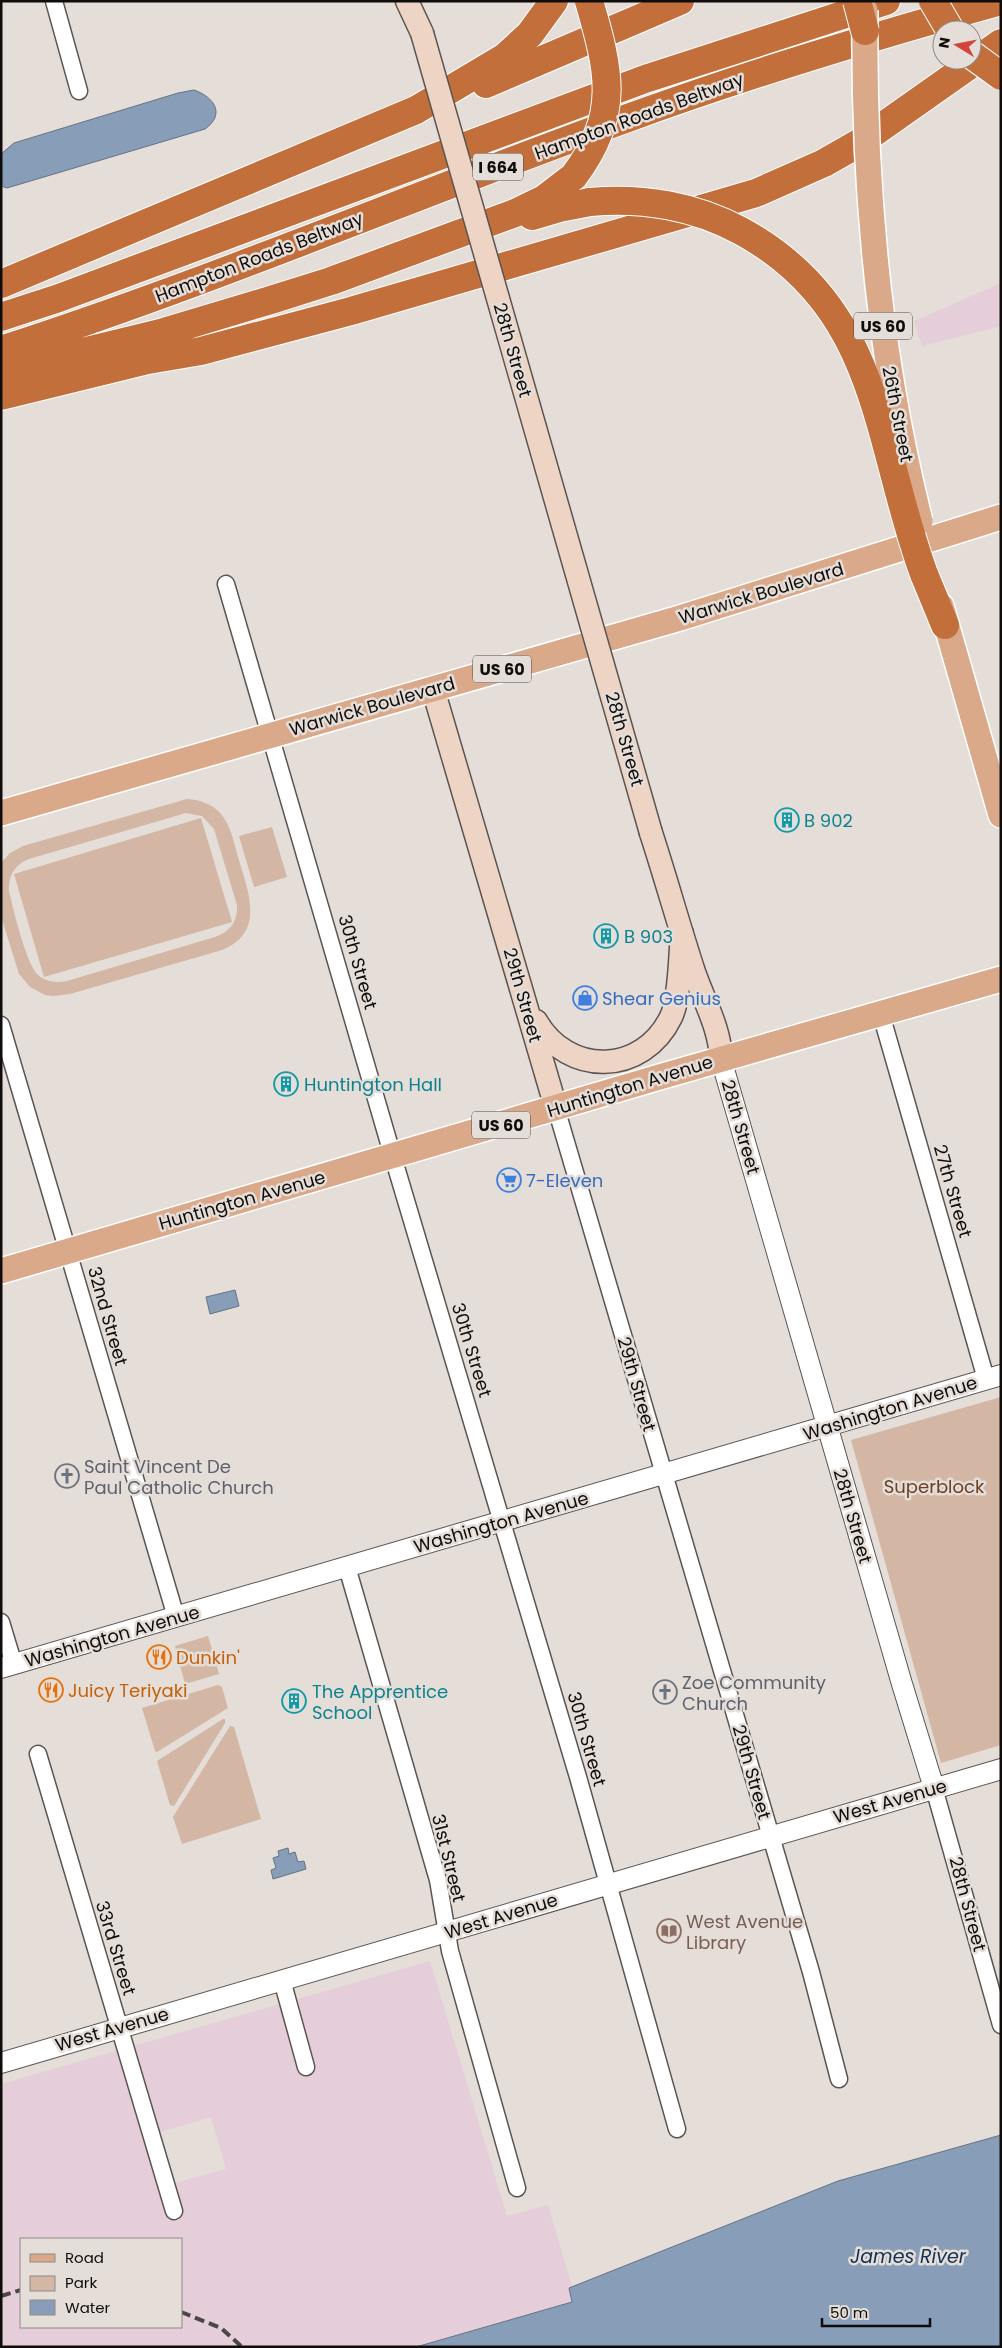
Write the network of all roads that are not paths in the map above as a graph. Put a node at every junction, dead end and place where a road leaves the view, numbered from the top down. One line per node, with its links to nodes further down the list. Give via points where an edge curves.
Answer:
1 (54, 1): 18 (street)
2 (407, 1): 14 (main road, 28th Street)
3 (418, 1): 14 (main road)
4 (554, 1): 19 (highway, via 530,34 505,57)
5 (588, 1): 20 (highway, bridge, via 603,50 607,97 599,132 588,156 574,176 544,199)
6 (680, 1): 19 (highway, via 494,81)
7 (857, 1): 13 (highway, bridge)
8 (865, 1): 13 (main road, 26th Street / US 60, bridge)
9 (886, 1): 22 (highway, Hampton Roads Beltway / I 664, via 645,79 85,289)
10 (933, 1): 12 (highway, bridge)
11 (1001, 2): 23 (highway, Hampton Roads Beltway / I 664, via 879,36 690,96 135,304)
12 (944, 20)
13 (865, 31): 29 (main road, 26th Street / US 60, bridge, via 869,186 878,293 899,426)
14 (422, 32): 36 (main road, 28th Street, bridge)
15 (1001, 43): 24 (highway, via 858,143 824,163 756,193 351,312)
16 (982, 62): 17 (highway, bridge)
17 (1001, 76)
18 (79, 91)
19 (416, 110): 21 (highway)
20 (454, 237): 25 (highway, via 229,313); 29 (highway, bridge, via 559,208 616,200 694,211 740,231 770,249 819,292 842,326 862,366)
21 (1, 284)
22 (1, 317)
23 (1, 350)
24 (201, 351): 26 (highway, via 148,360); 27 (highway, via 144,373)
25 (1, 372)
26 (1, 396)
27 (1, 415)
28 (1001, 517): 32 (main road, Warwick Boulevard / US 60, via 680,618)
29 (929, 573): 31 (highway)
30 (226, 584): 33 (street, 30th Street)
31 (946, 625): 35 (main road)
32 (433, 689): 33 (main road, Warwick Boulevard / US 60); 38 (main road, 29th Street)
33 (270, 735): 34 (main road, Warwick Boulevard / US 60); 43 (street, 30th Street)
34 (1, 813)
35 (1001, 815)
36 (682, 933): 38 (main road, via 672,1014 656,1040 629,1057 596,1062 565,1053 543,1034); 41 (main road, 28th Street, via 715,1027)
37 (1001, 979): 39 (main road, Huntington Avenue / US 60)
38 (525, 1001): 42 (main road, 29th Street)
39 (881, 1014): 41 (main road, Huntington Avenue / US 60); 46 (street, 27th Street)
40 (1, 1025): 44 (street, 32nd Street)
41 (721, 1059): 42 (main road, Huntington Avenue / US 60); 47 (street, 28th Street)
42 (556, 1108): 43 (main road, Huntington Avenue / US 60); 48 (street, 29th Street)
43 (394, 1157): 44 (main road, Huntington Avenue / US 60); 49 (street, 30th Street)
44 (68, 1251): 45 (main road, Huntington Avenue / US 60); 51 (street, 32nd Street)
45 (1, 1271)
46 (993, 1377): 47 (street, Washington Avenue)
47 (828, 1426): 48 (street, Washington Avenue); 56 (street, 28th Street)
48 (664, 1474): 49 (street, Washington Avenue); 57 (street, 29th Street)
49 (502, 1521): 50 (street, Washington Avenue); 58 (street, 30th Street)
50 (347, 1567): 51 (street, Washington Avenue); 59 (street, 31st Street, via 438,1880)
51 (176, 1617): 53 (street, Washington Avenue)
52 (1, 1622): 53 (street)
53 (7, 1667)
54 (38, 1754): 62 (street, 33rd Street)
55 (1001, 1769): 56 (street, West Avenue)
56 (934, 1788): 57 (street, West Avenue); 61 (street, 28th Street)
57 (770, 1836): 58 (street, West Avenue); 65 (street, 29th Street)
58 (608, 1884): 59 (street, West Avenue); 66 (street, 30th Street)
59 (446, 1932): 60 (street, West Avenue); 67 (street, 31st Street)
60 (282, 1980): 62 (street, West Avenue); 64 (street)
61 (1001, 2025)
62 (119, 2027): 63 (street, West Avenue); 68 (street, 33rd Street)
63 (1, 2063)
64 (306, 2067)
65 (839, 2079)
66 (677, 2129)
67 (517, 2188)
68 (174, 2211)

